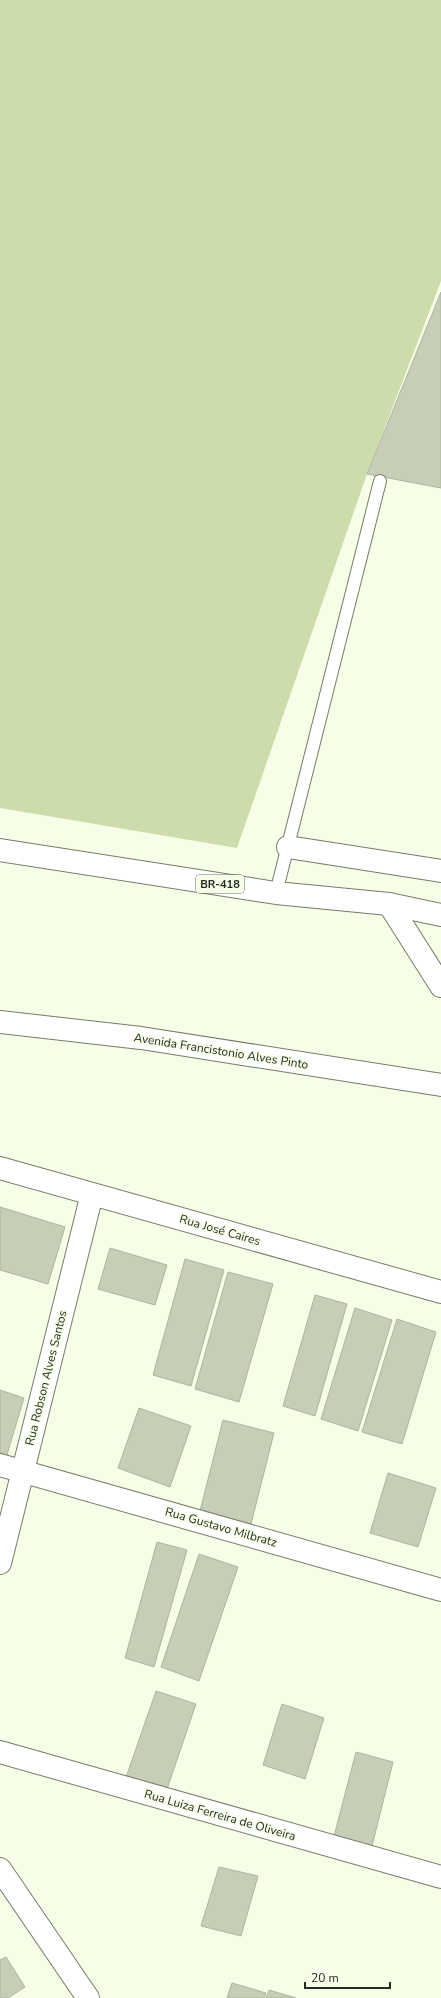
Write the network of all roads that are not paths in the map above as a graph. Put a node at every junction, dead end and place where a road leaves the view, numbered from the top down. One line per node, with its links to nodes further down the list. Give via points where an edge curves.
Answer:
1 (380, 481): 2 (lane)
2 (288, 847): 4 (street); 5 (lane)
3 (0, 850): 5 (street, BR-418)
4 (441, 871)
5 (276, 893): 6 (street, BR-418)
6 (389, 904): 7 (street, BR-418); 8 (street)
7 (441, 915)
8 (441, 986)
9 (0, 1022): 10 (street, Avenida Francistonio Alves Pinto, via 141,1038)
10 (441, 1085)
11 (0, 1168): 12 (street, Rua José Caires)
12 (92, 1194): 13 (street, Rua José Caires); 15 (street, Rua Robson Alves Santos)
13 (441, 1292)
14 (0, 1464): 15 (street, Rua Gustavo Milbratz)
15 (23, 1471): 16 (street, Rua Robson Alves Santos); 17 (street, Rua Gustavo Milbratz)
16 (0, 1563)
17 (441, 1590)
18 (0, 1752): 20 (street, Rua Luiza Ferreira de Oliveira)
19 (0, 1870): 21 (street)
20 (441, 1877)
21 (88, 1998)

